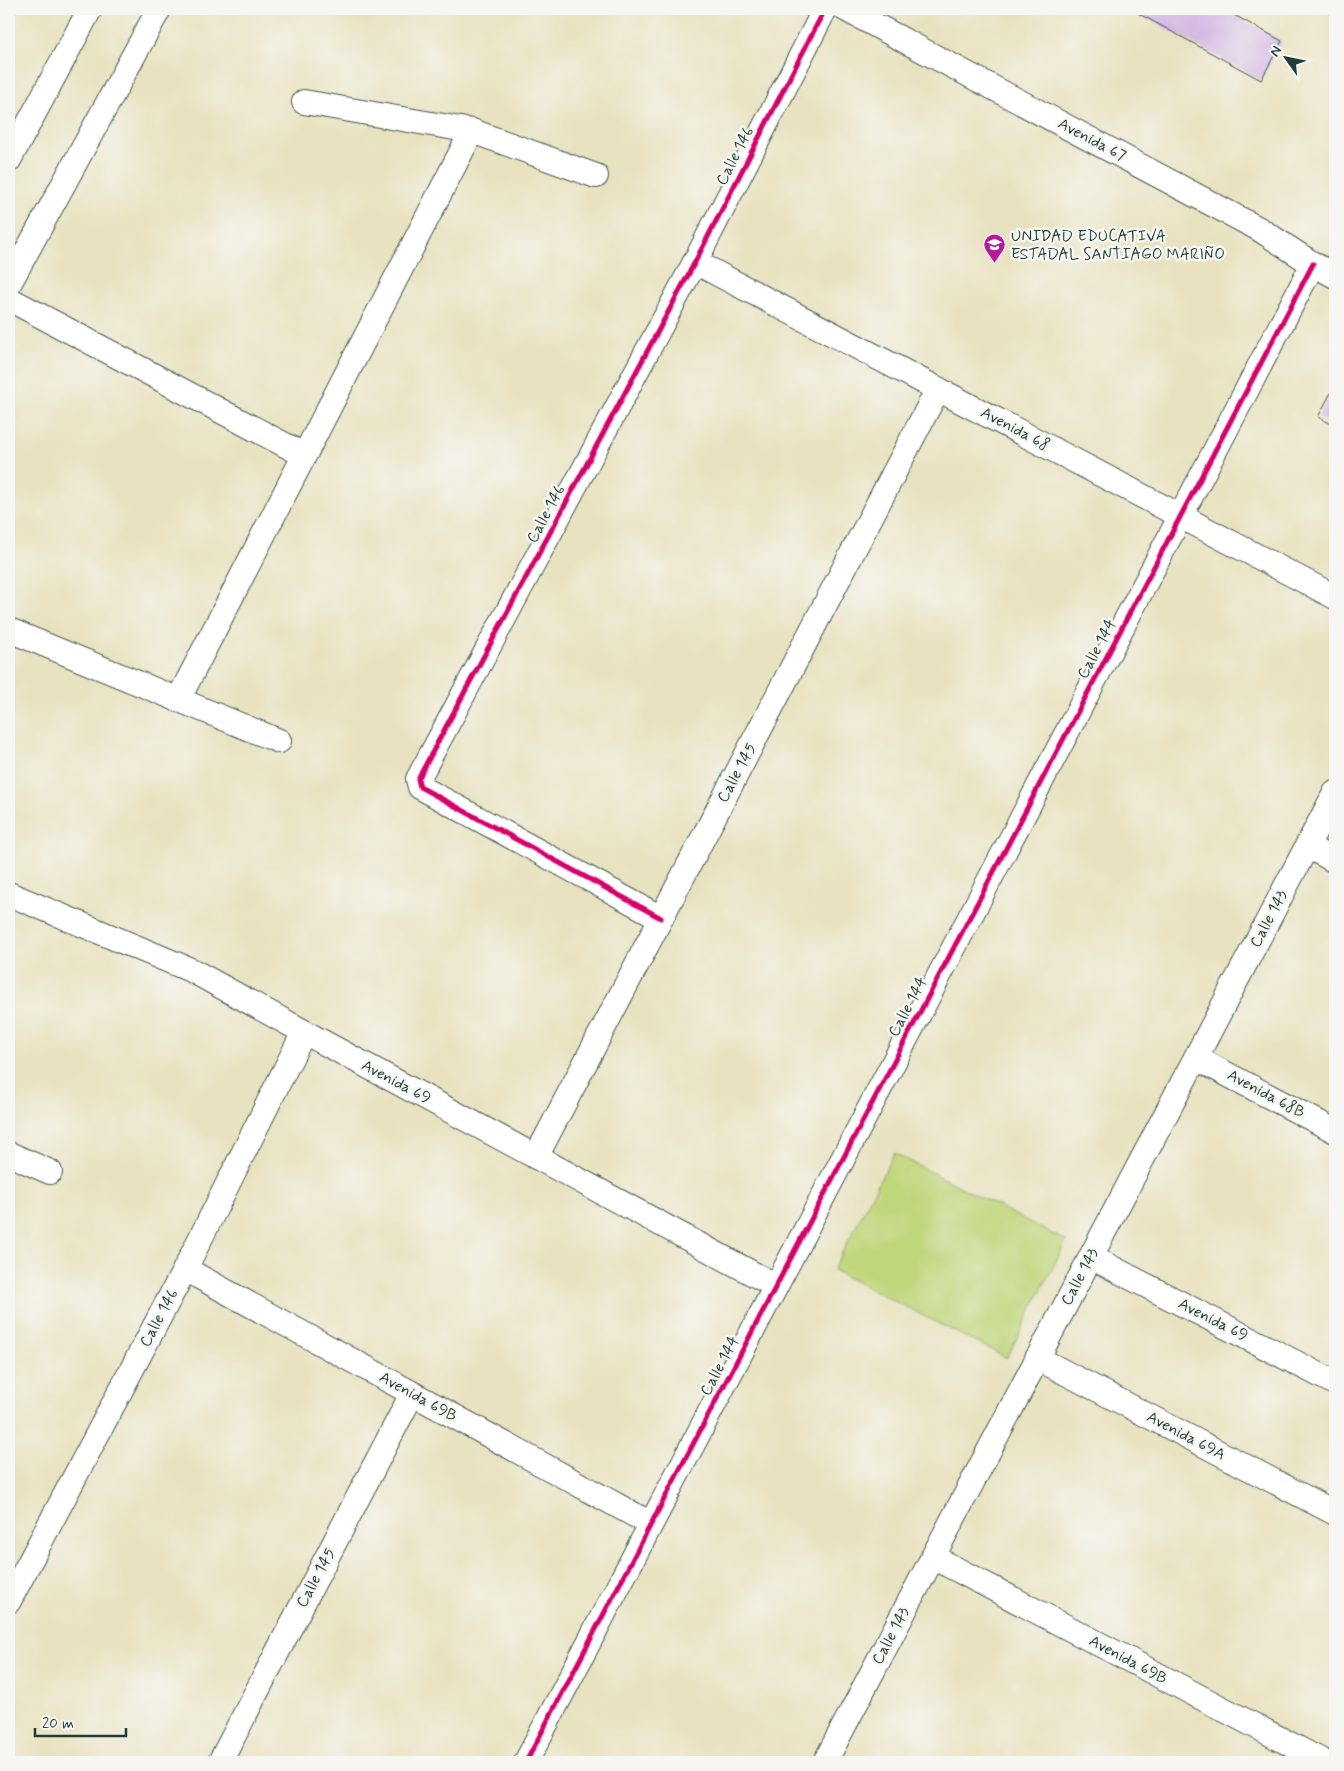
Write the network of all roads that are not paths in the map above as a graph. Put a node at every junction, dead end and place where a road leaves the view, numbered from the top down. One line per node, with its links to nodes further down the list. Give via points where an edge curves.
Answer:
1 (90, 9): 7 (street)
2 (159, 9): 12 (street)
3 (825, 9): 9 (street, Calle 146)
4 (845, 9): 10 (street, Avenida 67, via 1259,229)
5 (304, 102): 6 (street)
6 (472, 131): 8 (street); 15 (street)
7 (9, 160)
8 (596, 176)
9 (695, 262): 14 (street, Avenida 68); 25 (street, Calle 146, via 418,779 420,787)
10 (1313, 264): 11 (street, Avenida 67); 16 (street, Calle 144)
11 (1335, 276)
12 (9, 284)
13 (9, 299): 15 (street)
14 (938, 389): 16 (street, Avenida 68); 25 (street, Calle 145)
15 (304, 455): 19 (street)
16 (1180, 516): 17 (street, Avenida 68); 34 (street, Calle 144)
17 (1335, 597)
18 (9, 630): 19 (street)
19 (178, 700): 20 (street)
20 (279, 741)
21 (1335, 792): 22 (street, Calle 143)
22 (1307, 846): 23 (street); 27 (street, Calle 143)
23 (1335, 861)
24 (9, 894): 26 (street, Avenida 69, via 193,971)
25 (661, 918): 30 (street, Calle 145)
26 (304, 1032): 30 (street, Avenida 69); 33 (street, Calle 146)
27 (1196, 1058): 28 (street, Avenida 68B); 32 (street, Calle 143)
28 (1335, 1131)
29 (9, 1154): 31 (street)
30 (536, 1157): 34 (street, Avenida 69)
31 (50, 1172)
32 (1091, 1257): 35 (street, Calle 143); 36 (street, Avenida 69)
33 (185, 1269): 37 (street, Avenida 69B); 41 (street, Calle 146)
34 (776, 1286): 39 (street, Calle 144)
35 (1037, 1358): 38 (street, Avenida 69A); 40 (street, Calle 143)
36 (1335, 1383)
37 (412, 1394): 39 (street, Avenida 69B); 42 (street, Calle 145)
38 (1335, 1513)
39 (651, 1524): 43 (street, Calle 144)
40 (933, 1557): 44 (street, Calle 143); 45 (street, Avenida 69B)
41 (9, 1601)
42 (220, 1762)
43 (526, 1762)
44 (825, 1762)
45 (1324, 1762)

